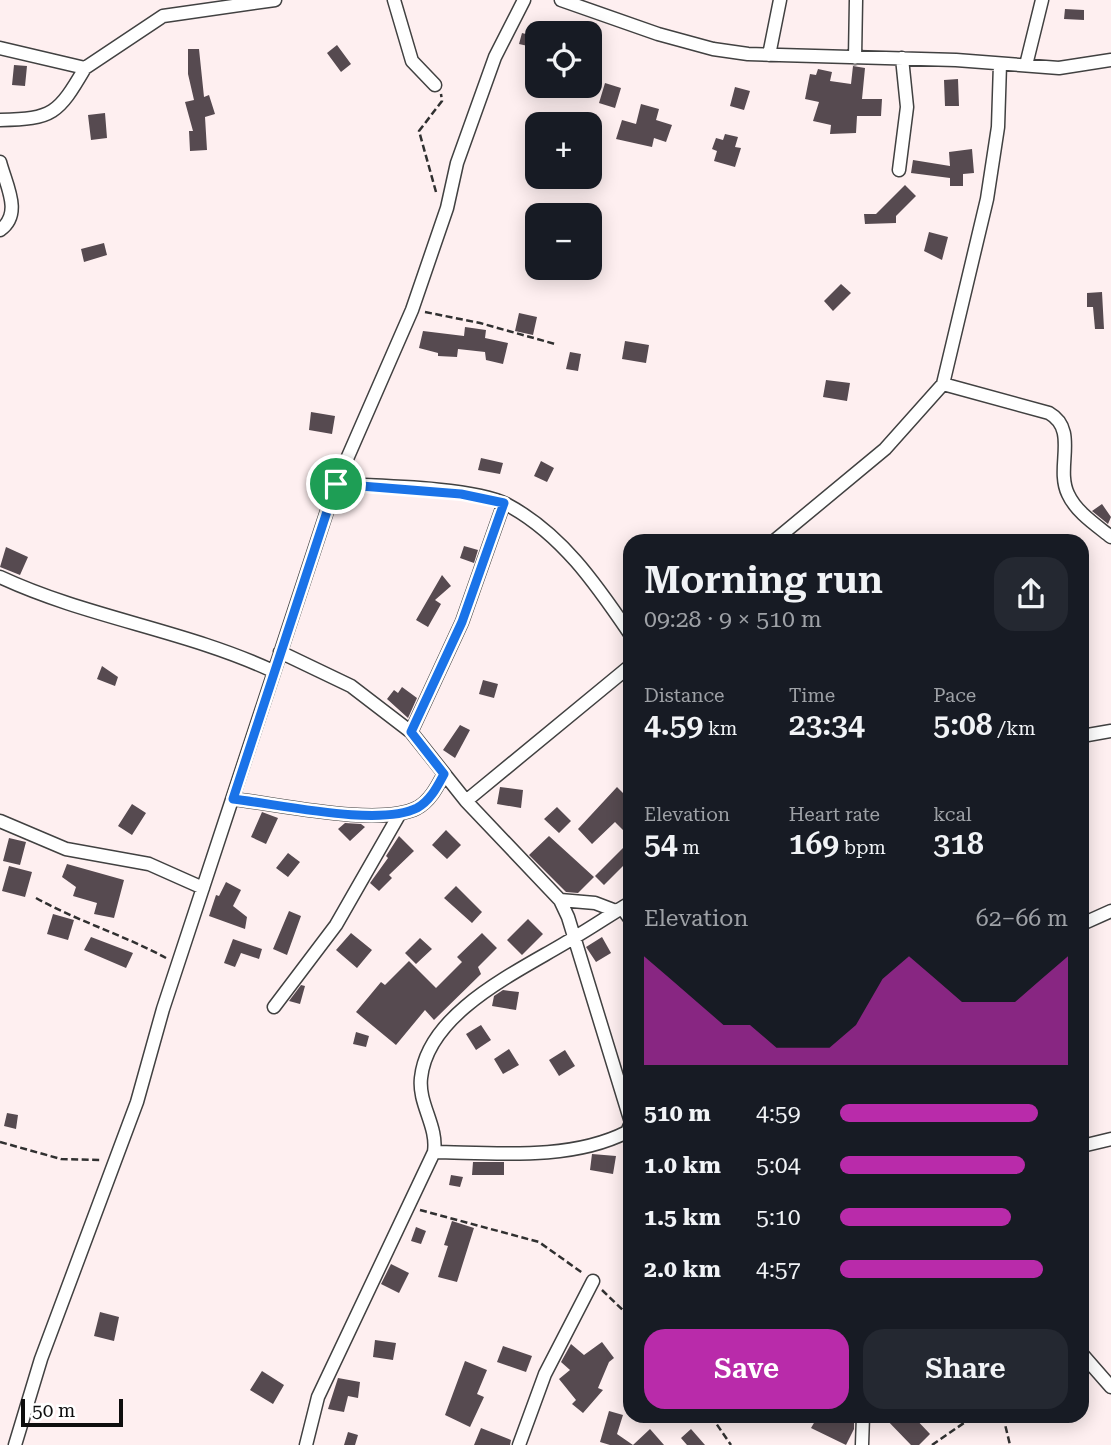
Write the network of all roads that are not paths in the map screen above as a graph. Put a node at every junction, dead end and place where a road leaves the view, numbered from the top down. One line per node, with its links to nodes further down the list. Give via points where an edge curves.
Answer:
1 (275, 0): 15 (street, via 163,16)
2 (394, 0): 16 (street, via 412,61)
3 (524, 0): 22 (street, via 495,57 412,310)
4 (561, 0): 9 (street, via 713,49)
5 (780, 0): 9 (street)
6 (856, 0): 10 (street)
7 (1042, 0): 14 (street)
8 (0, 48): 15 (street)
9 (769, 55): 10 (street)
10 (855, 58): 11 (street)
11 (902, 58): 13 (street); 19 (street, via 907,107)
12 (1111, 60): 14 (street, via 1059,68)
13 (1000, 64): 14 (street); 21 (street, via 998,127 986,199)
14 (1026, 65)
15 (85, 68): 17 (street, via 50,113 38,119)
16 (435, 85)
17 (0, 120)
18 (0, 162): 20 (street, via 13,209 10,223)
19 (899, 170)
20 (0, 230)
21 (943, 384): 24 (street, via 886,449); 25 (street, via 1060,419 1065,430 1063,481 1068,495)
22 (336, 484): 23 (street, via 461,494); 28 (street)
23 (504, 503): 27 (street, via 575,558); 32 (street, via 462,622)
24 (783, 534)
25 (1111, 537)
26 (0, 577): 29 (street, via 94,614 199,642)
27 (623, 624)
28 (280, 652): 29 (street); 32 (street, via 351,686)
29 (273, 671): 35 (street)
30 (623, 672): 36 (street)
31 (1111, 731): 33 (street)
32 (411, 732): 34 (street)
33 (1089, 735)
34 (444, 774): 36 (street); 37 (street, via 419,807)
35 (233, 799): 37 (street, via 372,816); 39 (street)
36 (466, 801): 40 (street)
37 (399, 815): 45 (street, via 336,925)
38 (0, 821): 39 (street, via 66,849 149,864)
39 (203, 888): 55 (street, via 137,1102 41,1359)
40 (560, 900): 41 (street); 44 (street)
41 (623, 907): 44 (street)
42 (1111, 911): 43 (street)
43 (1089, 921)
44 (574, 938): 46 (street); 50 (street, via 477,997 442,1030 420,1081)
45 (274, 1007)
46 (623, 1096)
47 (623, 1134): 50 (street, via 588,1148 500,1154)
48 (1111, 1139): 49 (street)
49 (1089, 1144)
50 (434, 1152): 56 (street, via 318,1397)
51 (593, 1282): 57 (street, via 545,1374)
52 (1089, 1362): 53 (street)
53 (1111, 1387)
54 (863, 1423): 58 (street)
55 (15, 1445)
56 (306, 1445)
57 (519, 1445)
58 (862, 1445)

